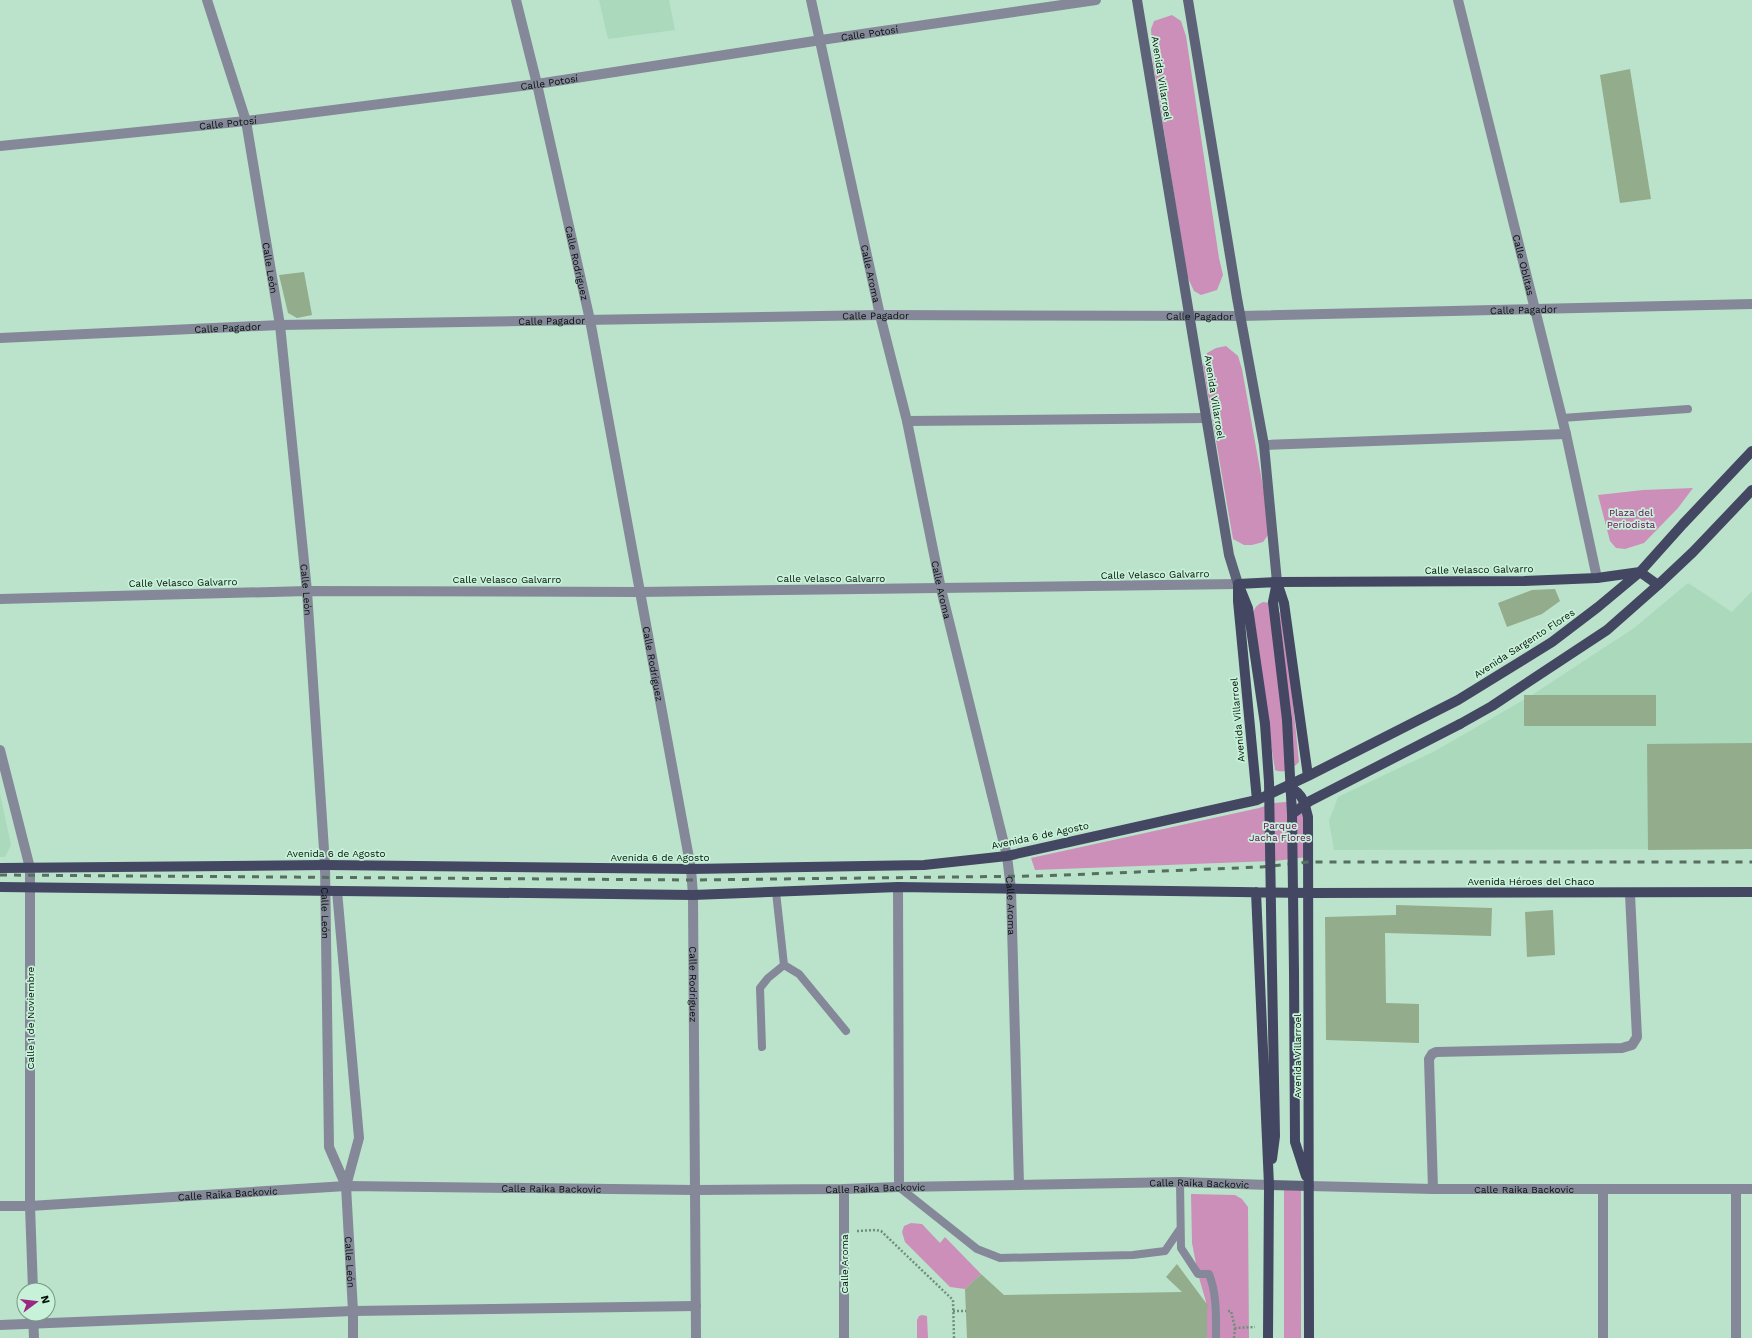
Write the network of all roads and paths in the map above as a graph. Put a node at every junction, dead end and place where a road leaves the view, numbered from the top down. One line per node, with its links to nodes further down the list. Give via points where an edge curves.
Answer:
1 (207, 0): 10 (street, Calle León)
2 (516, 0): 9 (street, Calle Rodriguez)
3 (811, 0): 8 (street, Calle Aroma)
4 (1096, 0): 8 (street, Calle Potosí)
5 (1137, 0): 15 (main road, Avenida Villarroel)
6 (1188, 0): 16 (main road)
7 (1458, 0): 13 (street, Calle Oblitas)
8 (820, 40): 9 (street, Calle Potosí); 14 (street, Calle Aroma)
9 (537, 84): 10 (street, Calle Potosí); 17 (street, Calle Rodriguez)
10 (246, 121): 11 (street, Calle Potosí); 18 (street, Calle León)
11 (0, 146)
12 (1752, 304): 13 (street, Calle Pagador)
13 (1535, 309): 16 (street, Calle Pagador); 22 (street, Calle Oblitas)
14 (880, 315): 15 (street, Calle Pagador); 17 (street, Calle Pagador); 23 (street, Calle Aroma)
15 (1188, 316): 16 (street, Calle Pagador); 21 (main road, Avenida Villarroel)
16 (1240, 316): 25 (main road)
17 (590, 320): 18 (street, Calle Pagador); 35 (street, Calle Rodriguez)
18 (280, 325): 19 (street, Calle Pagador); 34 (street, Calle León)
19 (0, 338)
20 (1688, 409): 22 (lane)
21 (1206, 418): 23 (street); 31 (main road, Avenida Villarroel, via 1229,555)
22 (1562, 418): 24 (street, Calle Oblitas)
23 (907, 422): 33 (street, Calle Aroma)
24 (1566, 434): 25 (street); 29 (street, Calle Oblitas)
25 (1264, 445): 30 (main road)
26 (1752, 451): 28 (main road, Avenida Sargento Flores)
27 (1752, 490): 32 (main road)
28 (1640, 572): 29 (main road, Calle Velasco Galvarro); 32 (main road); 38 (main road, Avenida Sargento Flores, via 1552,642 1458,700)
29 (1597, 578): 30 (main road, Calle Velasco Galvarro, via 1524,581)
30 (1277, 582): 31 (main road, Calle Velasco Galvarro); 38 (main road, via 1284,603); 41 (main road, bridge, via 1273,602 1287,720)
31 (1238, 584): 33 (street, Calle Velasco Galvarro); 40 (main road, Avenida Villarroel); 63 (main road, bridge, via 1248,608 1265,724 1269,782 1275,1136)
32 (1658, 585): 41 (main road, bridge, via 1607,630 1492,706 1310,801)
33 (941, 589): 35 (street, Calle Velasco Galvarro); 42 (street, Calle Aroma)
34 (307, 591): 35 (street, Calle Velasco Galvarro); 36 (street, Calle Velasco Galvarro); 43 (street, Calle León)
35 (639, 592): 46 (street, Calle Rodriguez)
36 (0, 599)
37 (0, 750): 45 (street, Calle 1 de Noviembre)
38 (1308, 776): 39 (main road, Avenida 6 de Agosto)
39 (1285, 787): 40 (main road, Avenida 6 de Agosto); 56 (main road, Avenida Villarroel, via 1294,788 1300,794 1308,817)
40 (1257, 800): 42 (main road, Avenida 6 de Agosto)
41 (1292, 814): 66 (main road, bridge, via 1295,1142)
42 (1007, 856): 46 (main road, Avenida 6 de Agosto, via 924,865); 50 (street, Calle Aroma)
43 (325, 865): 45 (main road, Avenida 6 de Agosto); 46 (main road, Avenida 6 de Agosto); 51 (street, Calle León)
44 (0, 868): 45 (main road, Avenida 6 de Agosto)
45 (30, 868): 47 (street, Calle 1 de Noviembre)
46 (691, 869): 58 (street, Calle Rodriguez)
47 (30, 886): 48 (main road); 51 (main road); 75 (street, Calle 1 de Noviembre)
48 (0, 887)
49 (898, 887): 50 (main road); 53 (main road); 67 (street)
50 (1011, 889): 54 (main road); 64 (street, Calle Aroma)
51 (325, 891): 52 (main road); 65 (street, Calle León, via 330,1147)
52 (337, 891): 58 (main road); 65 (street, Calle León, via 359,1138)
53 (776, 892): 58 (main road); 59 (lane)
54 (1256, 892): 56 (main road); 63 (main road)
55 (1752, 892): 57 (main road, Avenida Héroes del Chaco)
56 (1309, 893): 57 (main road, Avenida Héroes del Chaco); 66 (main road, Avenida Villarroel)
57 (1630, 894): 69 (street, via 1637,1037 1632,1045 1622,1048 1432,1054 1429,1059)
58 (693, 895): 73 (street, Calle Rodriguez)
59 (784, 965): 60 (lane, via 799,974); 61 (lane, via 760,988)
60 (846, 1031)
61 (762, 1047)
62 (1180, 1182): 63 (street, Calle Raika Backovic); 64 (street, Calle Raika Backovic); 76 (lane)
63 (1269, 1184): 66 (main road, Calle Raika Backovic); 86 (main road)
64 (1019, 1185): 67 (street, Calle Raika Backovic)
65 (346, 1186): 73 (street, Calle Raika Backovic); 75 (street, Calle Raika Backovic); 81 (street, Calle León)
66 (1309, 1186): 69 (street, Calle Raika Backovic); 96 (main road, Avenida Villarroel)
67 (899, 1187): 68 (street, Calle Raika Backovic); 76 (lane, via 977,1249 1000,1258 1133,1255 1165,1251)
68 (844, 1189): 73 (street, Calle Raika Backovic); 77 (street, Calle Aroma)
69 (1433, 1189): 70 (street, Calle Raika Backovic)
70 (1603, 1189): 71 (street, Calle Raika Backovic); 97 (street)
71 (1736, 1189): 72 (street, Calle Raika Backovic); 98 (street)
72 (1752, 1189)
73 (695, 1190): 79 (street, Calle Rodriguez)
74 (0, 1206): 75 (street, Calle Raika Backovic)
75 (30, 1206): 78 (street, Calle 1 de Noviembre)
76 (1180, 1229): 83 (lane, via 1181,1248 1198,1274 1209,1274 1213,1283)
77 (844, 1231): 82 (path, via 881,1231 953,1300); 91 (street, Calle Aroma)
78 (33, 1282)
79 (696, 1306): 81 (street); 90 (street, Calle Rodriguez)
80 (966, 1310): 82 (path)
81 (353, 1311): 84 (street); 89 (street, Calle León)
82 (953, 1311): 92 (path)
83 (1216, 1312): 87 (path, via 1231,1311); 93 (lane)
84 (34, 1324): 85 (street); 88 (street)
85 (0, 1325)
86 (1268, 1326): 87 (path); 95 (main road)
87 (1235, 1328): 94 (path)
88 (34, 1338)
89 (353, 1338)
90 (696, 1338)
91 (844, 1338)
92 (954, 1338)
93 (1216, 1338)
94 (1234, 1338)
95 (1268, 1338)
96 (1309, 1338)
97 (1603, 1338)
98 (1736, 1338)

